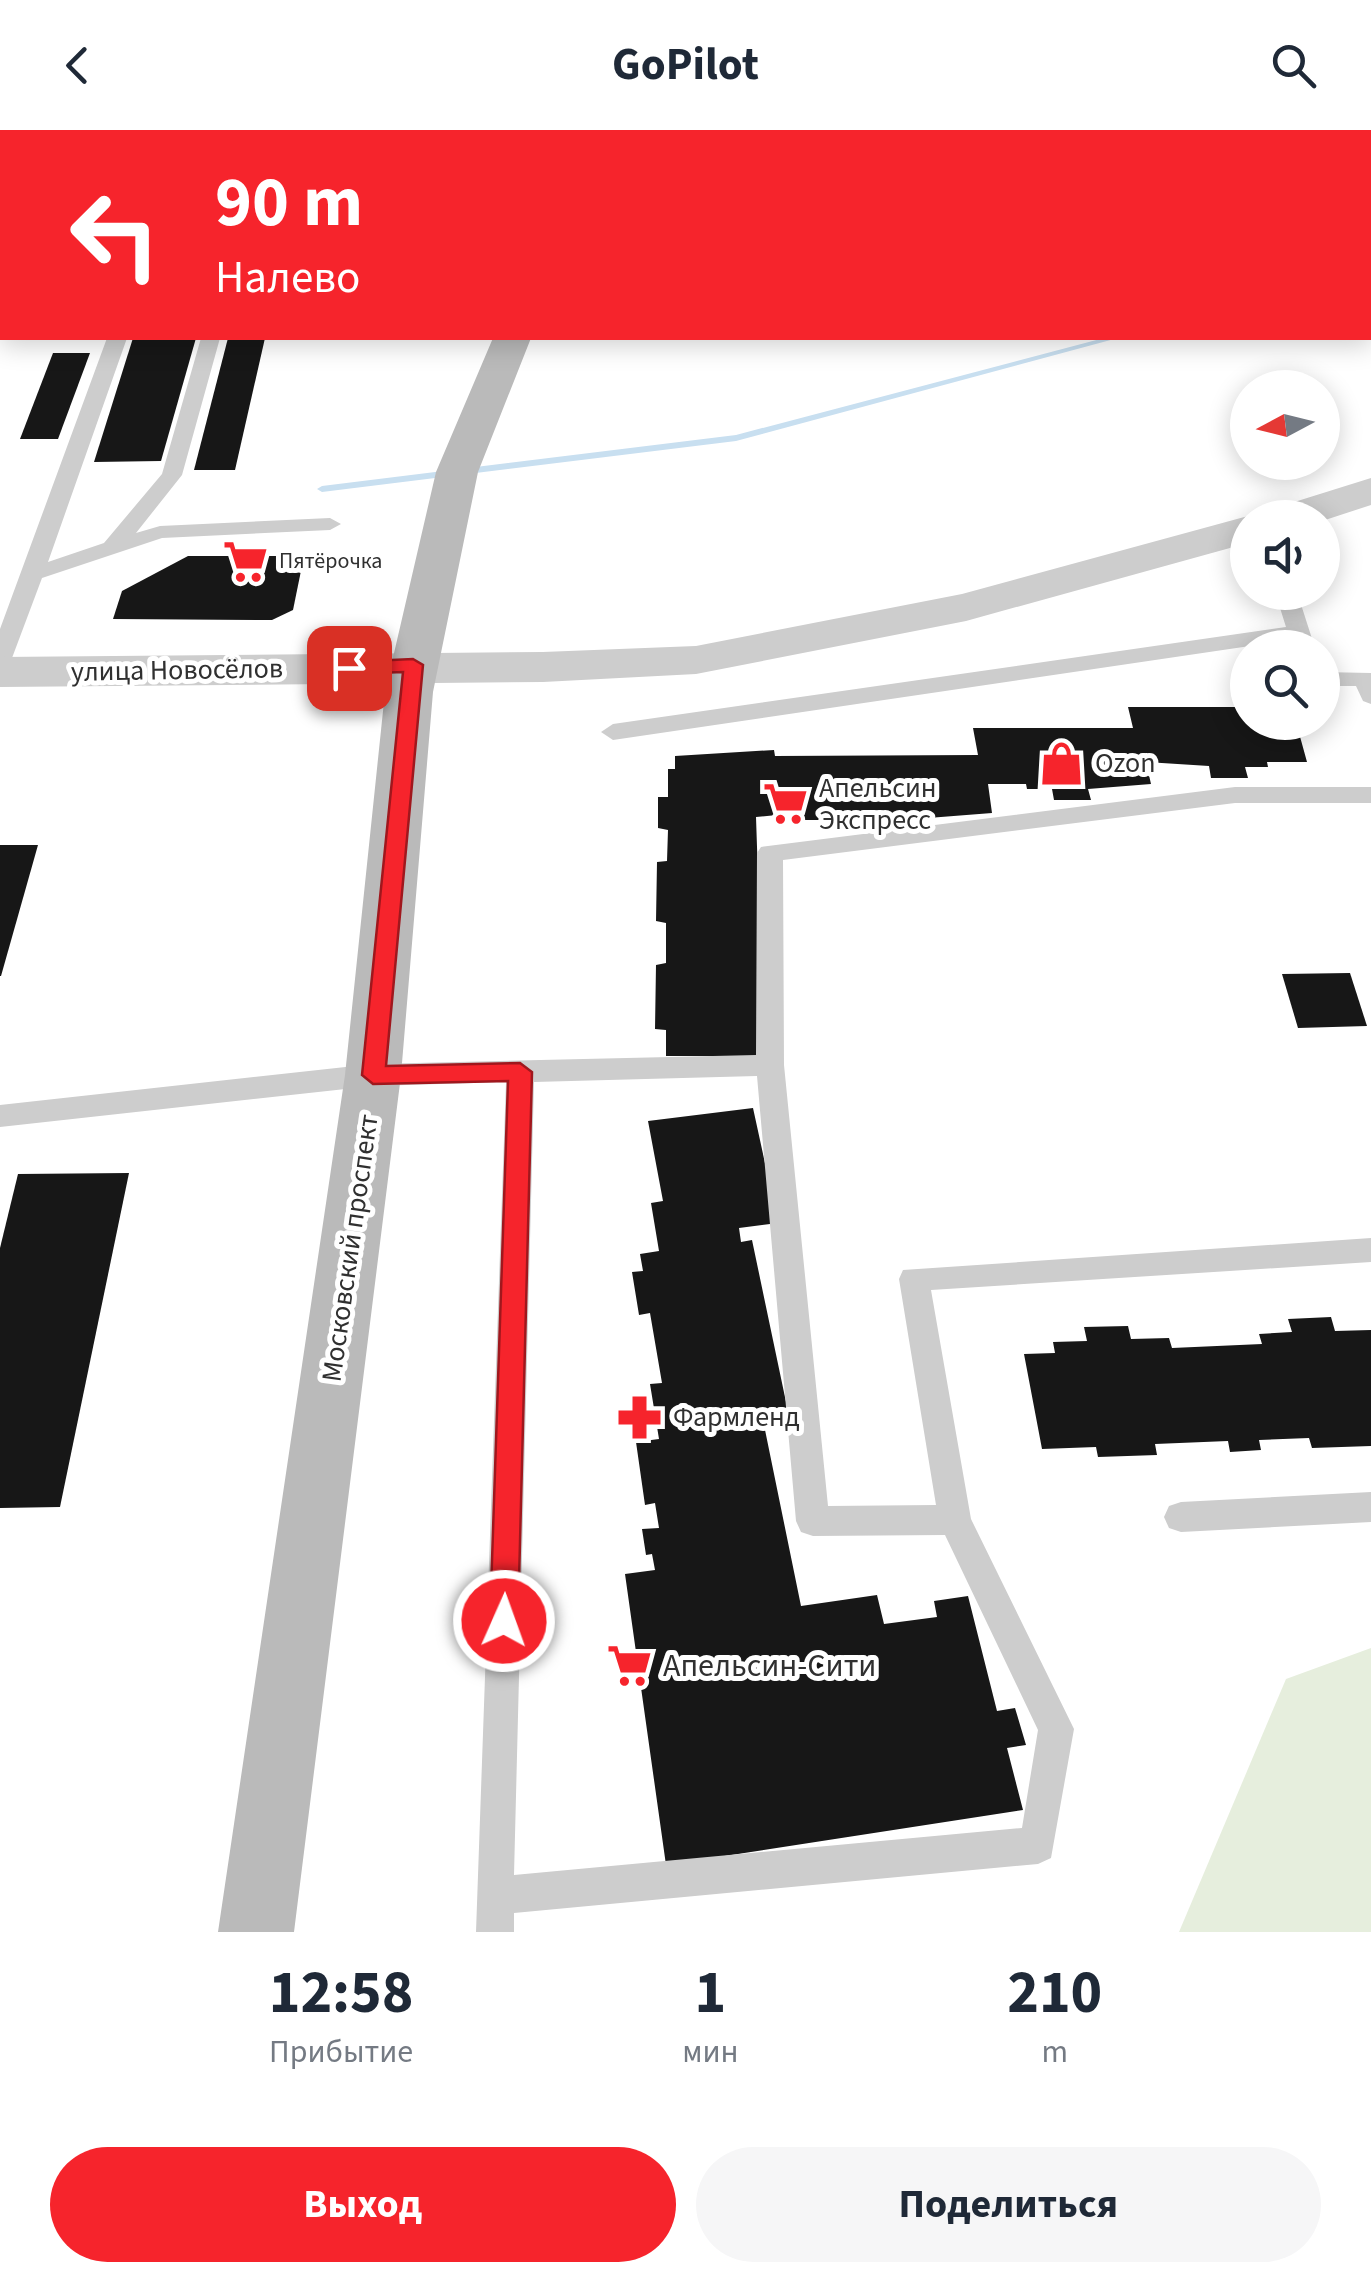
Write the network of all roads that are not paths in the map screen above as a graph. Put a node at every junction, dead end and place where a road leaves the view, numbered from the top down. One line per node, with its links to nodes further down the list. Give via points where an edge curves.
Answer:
1 (117, 340): 9 (lane)
2 (209, 340): 8 (lane, via 172,475)
3 (511, 340): 12 (main road, Московский проспект, via 457,472)
4 (1371, 491): 5 (street)
5 (1340, 501)
6 (330, 524): 8 (lane, via 160,532)
7 (1230, 534): 12 (street, улица Новосёлов, via 966,607 696,660)
8 (112, 548): 9 (lane)
9 (33, 574): 11 (lane)
10 (1230, 649): 16 (lane)
11 (0, 658)
12 (413, 665): 13 (street, улица Новосёлов); 20 (main road, Московский проспект)
13 (0, 672)
14 (1340, 680): 15 (lane, via 1366,679)
15 (1371, 696)
16 (614, 732)
17 (1371, 795): 18 (lane, via 1235,795 770,853)
18 (770, 1065): 19 (lane); 25 (lane, via 813,1521)
19 (520, 1072): 20 (lane); 26 (lane)
20 (373, 1075): 21 (lane); 27 (main road, Московский проспект)
21 (0, 1116)
22 (1371, 1250): 25 (lane, via 914,1279)
23 (1371, 1507): 24 (lane)
24 (1180, 1518)
25 (955, 1520): 26 (lane, via 1056,1729 1038,1845)
26 (495, 1914)
27 (256, 1932)

